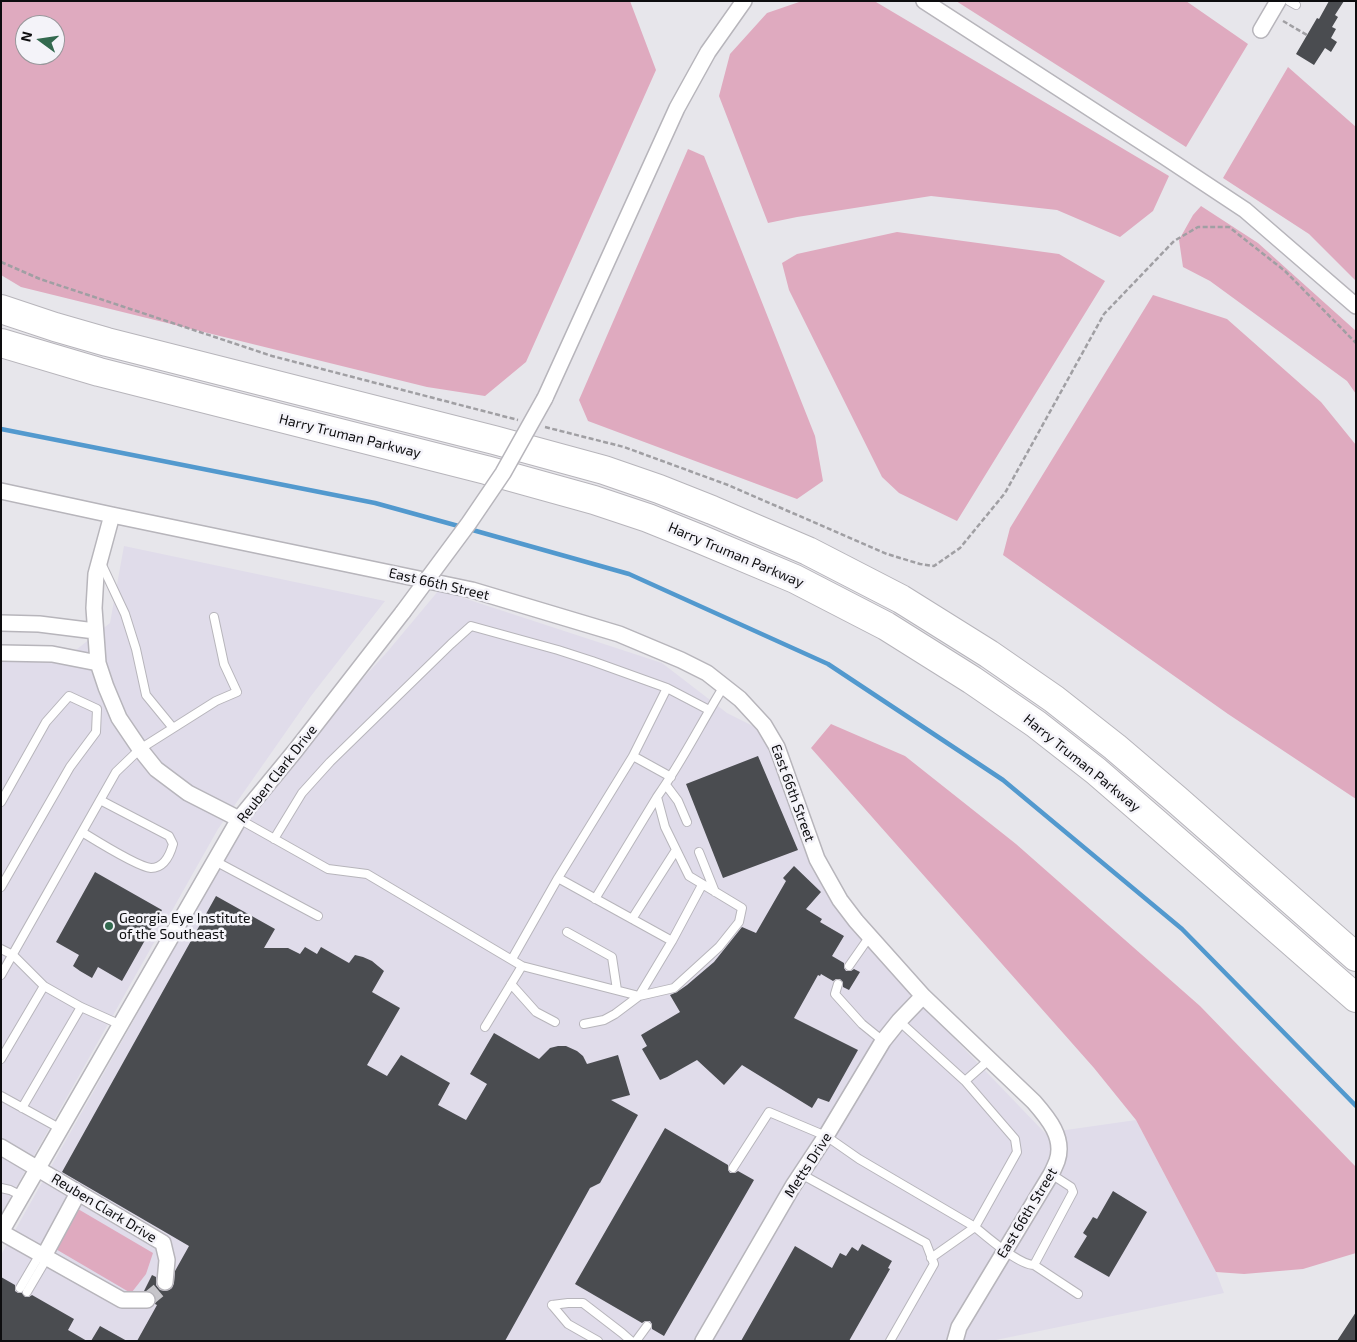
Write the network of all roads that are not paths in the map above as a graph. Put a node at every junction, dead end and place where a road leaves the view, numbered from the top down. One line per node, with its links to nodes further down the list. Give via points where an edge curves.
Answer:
1 (744, 1): 28 (street, Reuben Clark Drive, bridge, via 708,52 677,108 545,398 503,472 402,612)
2 (924, 1): 5 (street, via 1245,210)
3 (1274, 8): 4 (street)
4 (1261, 30)
5 (1356, 306)
6 (1, 309): 15 (highway, via 107,342 547,454 659,489 816,555 901,599)
7 (1, 343): 40 (highway, Harry Truman Parkway, via 99,372 594,500 648,518 787,576 886,626 1036,724 1096,771)
8 (1, 491): 9 (street, East 66th Street)
9 (112, 515): 10 (street); 17 (street, East 66th Street, via 472,590 619,634 681,660)
10 (100, 561): 13 (street, via 96,574); 20 (lane, via 125,614 146,695)
11 (214, 617): 20 (lane, via 224,664 237,692)
12 (1, 623): 13 (street)
13 (95, 631): 16 (street)
14 (1, 653): 16 (street, via 52,654)
15 (989, 654): 44 (highway, via 1120,739 1206,805); 49 (highway, via 1115,747)
16 (98, 663): 21 (street, via 119,718)
17 (724, 686): 19 (lane); 45 (street, East 66th Street, via 764,725 773,740 817,859 840,900)
18 (667, 688): 19 (lane); 22 (lane); 31 (lane, via 558,650 471,626 319,774 302,793)
19 (709, 710): 23 (lane)
20 (173, 728): 21 (lane)
21 (140, 749): 26 (lane, via 116,772); 28 (street, via 156,769 188,793)
22 (633, 756): 23 (lane); 35 (lane)
23 (671, 777): 24 (lane)
24 (666, 785): 25 (lane); 29 (lane, via 678,801)
25 (657, 797): 32 (lane, via 665,827); 39 (lane)
26 (100, 800): 30 (lane); 30 (lane, via 169,836 173,844 170,856 152,868)
27 (1, 802): 37 (lane, via 46,722 68,696 97,709 96,732 70,767)
28 (239, 819): 31 (lane); 34 (street, Reuben Clark Drive)
29 (687, 822)
30 (82, 832): 48 (lane)
31 (274, 838): 50 (lane, via 328,869 366,874)
32 (676, 850): 36 (lane, via 689,876); 42 (lane)
33 (699, 852): 38 (lane)
34 (215, 861): 41 (lane); 66 (street, Reuben Clark Drive)
35 (558, 878): 39 (lane); 50 (lane)
36 (702, 885): 38 (lane); 46 (lane)
37 (1, 887)
38 (715, 892): 58 (lane, via 742,908 739,922 719,947 674,988)
39 (595, 898): 42 (lane)
40 (1244, 900): 60 (highway, Harry Truman Parkway); 62 (highway)
41 (318, 916)
42 (632, 919): 46 (lane)
43 (567, 932): 57 (lane, via 612,957)
44 (1356, 933)
45 (870, 936): 52 (lane); 59 (street, East 66th Street)
46 (672, 941): 58 (lane)
47 (1, 949): 48 (lane)
48 (12, 955): 53 (lane); 56 (lane)
49 (1356, 957)
50 (512, 960): 51 (lane)
51 (522, 966): 54 (lane); 57 (lane)
52 (849, 966)
53 (1, 975)
54 (511, 984): 64 (lane, via 536,1012); 67 (lane)
55 (838, 984): 68 (lane, via 835,994 862,1024)
56 (44, 986): 61 (lane); 70 (lane)
57 (617, 990): 58 (lane)
58 (639, 996): 65 (lane, via 604,1020)
59 (923, 996): 63 (street, Metts Drive); 69 (street, East 66th Street)
60 (1356, 998)
61 (81, 1006): 66 (lane); 73 (lane)
62 (1356, 1017)
63 (899, 1021): 68 (street, Metts Drive); 71 (lane)
64 (555, 1022)
65 (584, 1024)
66 (121, 1025): 74 (street, Reuben Clark Drive)
67 (485, 1027)
68 (883, 1041): 75 (street, Metts Drive)
69 (990, 1058): 71 (lane); 80 (street, East 66th Street, via 1034,1102 1057,1134 1058,1157)
70 (1, 1059)
71 (965, 1081): 84 (lane, via 1015,1139 1017,1152)
72 (1, 1096): 73 (lane)
73 (22, 1108): 74 (lane)
74 (61, 1129): 78 (street, Reuben Clark Drive)
75 (826, 1136): 77 (lane, via 769,1112); 79 (street, Metts Drive); 84 (lane)
76 (1, 1147): 78 (street)
77 (733, 1168)
78 (38, 1169): 82 (street, Reuben Clark Drive); 83 (street, Reuben Clark Drive)
79 (800, 1174): 88 (lane, via 926,1243); 98 (street, Metts Drive)
80 (1051, 1174): 86 (street, East 66th Street); 89 (lane, via 1072,1187 1073,1192)
81 (1, 1188): 83 (lane)
82 (78, 1193): 87 (street); 90 (street, Reuben Clark Drive, via 163,1244 167,1260)
83 (22, 1196): 85 (street, Reuben Clark Drive)
84 (975, 1227): 86 (lane); 88 (lane)
85 (1, 1232): 87 (street, Reuben Clark Drive)
86 (1005, 1250): 89 (lane); 100 (street, East 66th Street, via 959,1327)
87 (43, 1256): 91 (lane); 93 (street, Reuben Clark Drive, via 122,1300)
88 (931, 1258): 99 (lane, via 934,1264)
89 (1034, 1266): 92 (lane)
90 (165, 1282)
91 (23, 1290)
92 (1078, 1294)
93 (147, 1300)
94 (647, 1326): 97 (lane)
95 (598, 1341): 96 (lane, via 568,1324 552,1305 583,1303)
96 (631, 1341)
97 (636, 1341)
98 (703, 1341)
99 (890, 1341)
100 (955, 1341)

